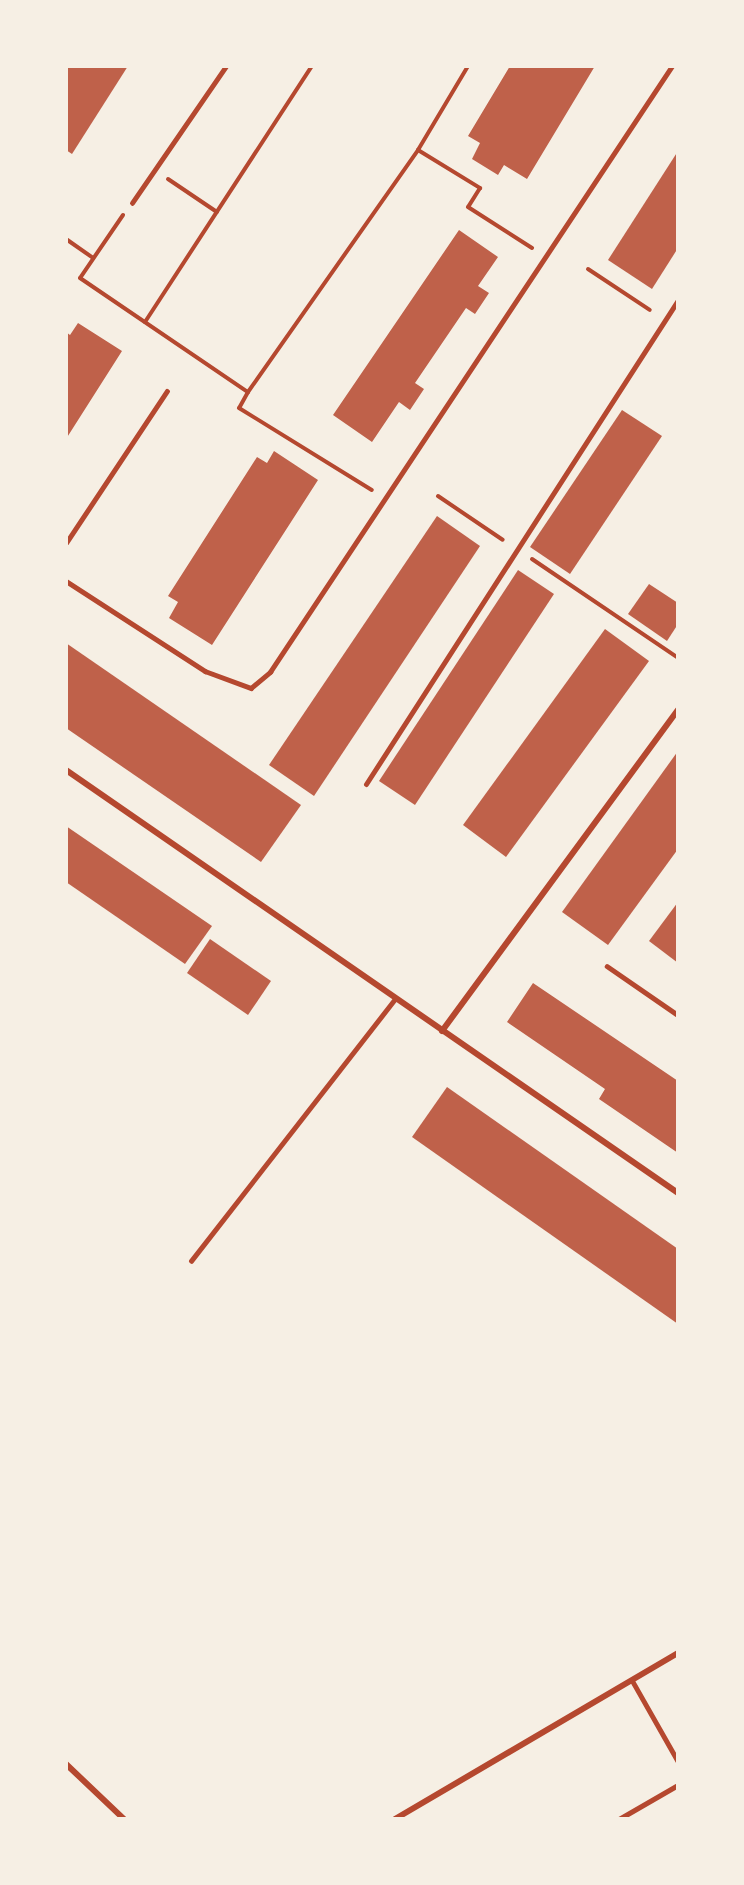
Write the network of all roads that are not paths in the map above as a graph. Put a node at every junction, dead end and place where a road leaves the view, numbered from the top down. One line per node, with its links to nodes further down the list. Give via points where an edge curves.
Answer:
1 (226, 66): 3 (lane)
2 (672, 66): 7 (lane, via 270,672 251,688 205,671)
3 (132, 203)
4 (678, 300): 10 (street)
5 (167, 391): 6 (lane)
6 (66, 543)
7 (66, 581)
8 (678, 710): 14 (street)
9 (66, 771): 12 (street)
10 (366, 784)
11 (607, 966): 13 (lane)
12 (396, 999): 14 (street); 16 (lane)
13 (678, 1015)
14 (442, 1031): 15 (street)
15 (678, 1193)
16 (191, 1261)
17 (678, 1653): 18 (street)
18 (632, 1680): 19 (lane); 23 (street)
19 (678, 1761)
20 (66, 1764): 22 (street)
21 (678, 1785): 24 (lane)
22 (124, 1819)
23 (395, 1819)
24 (619, 1819)

